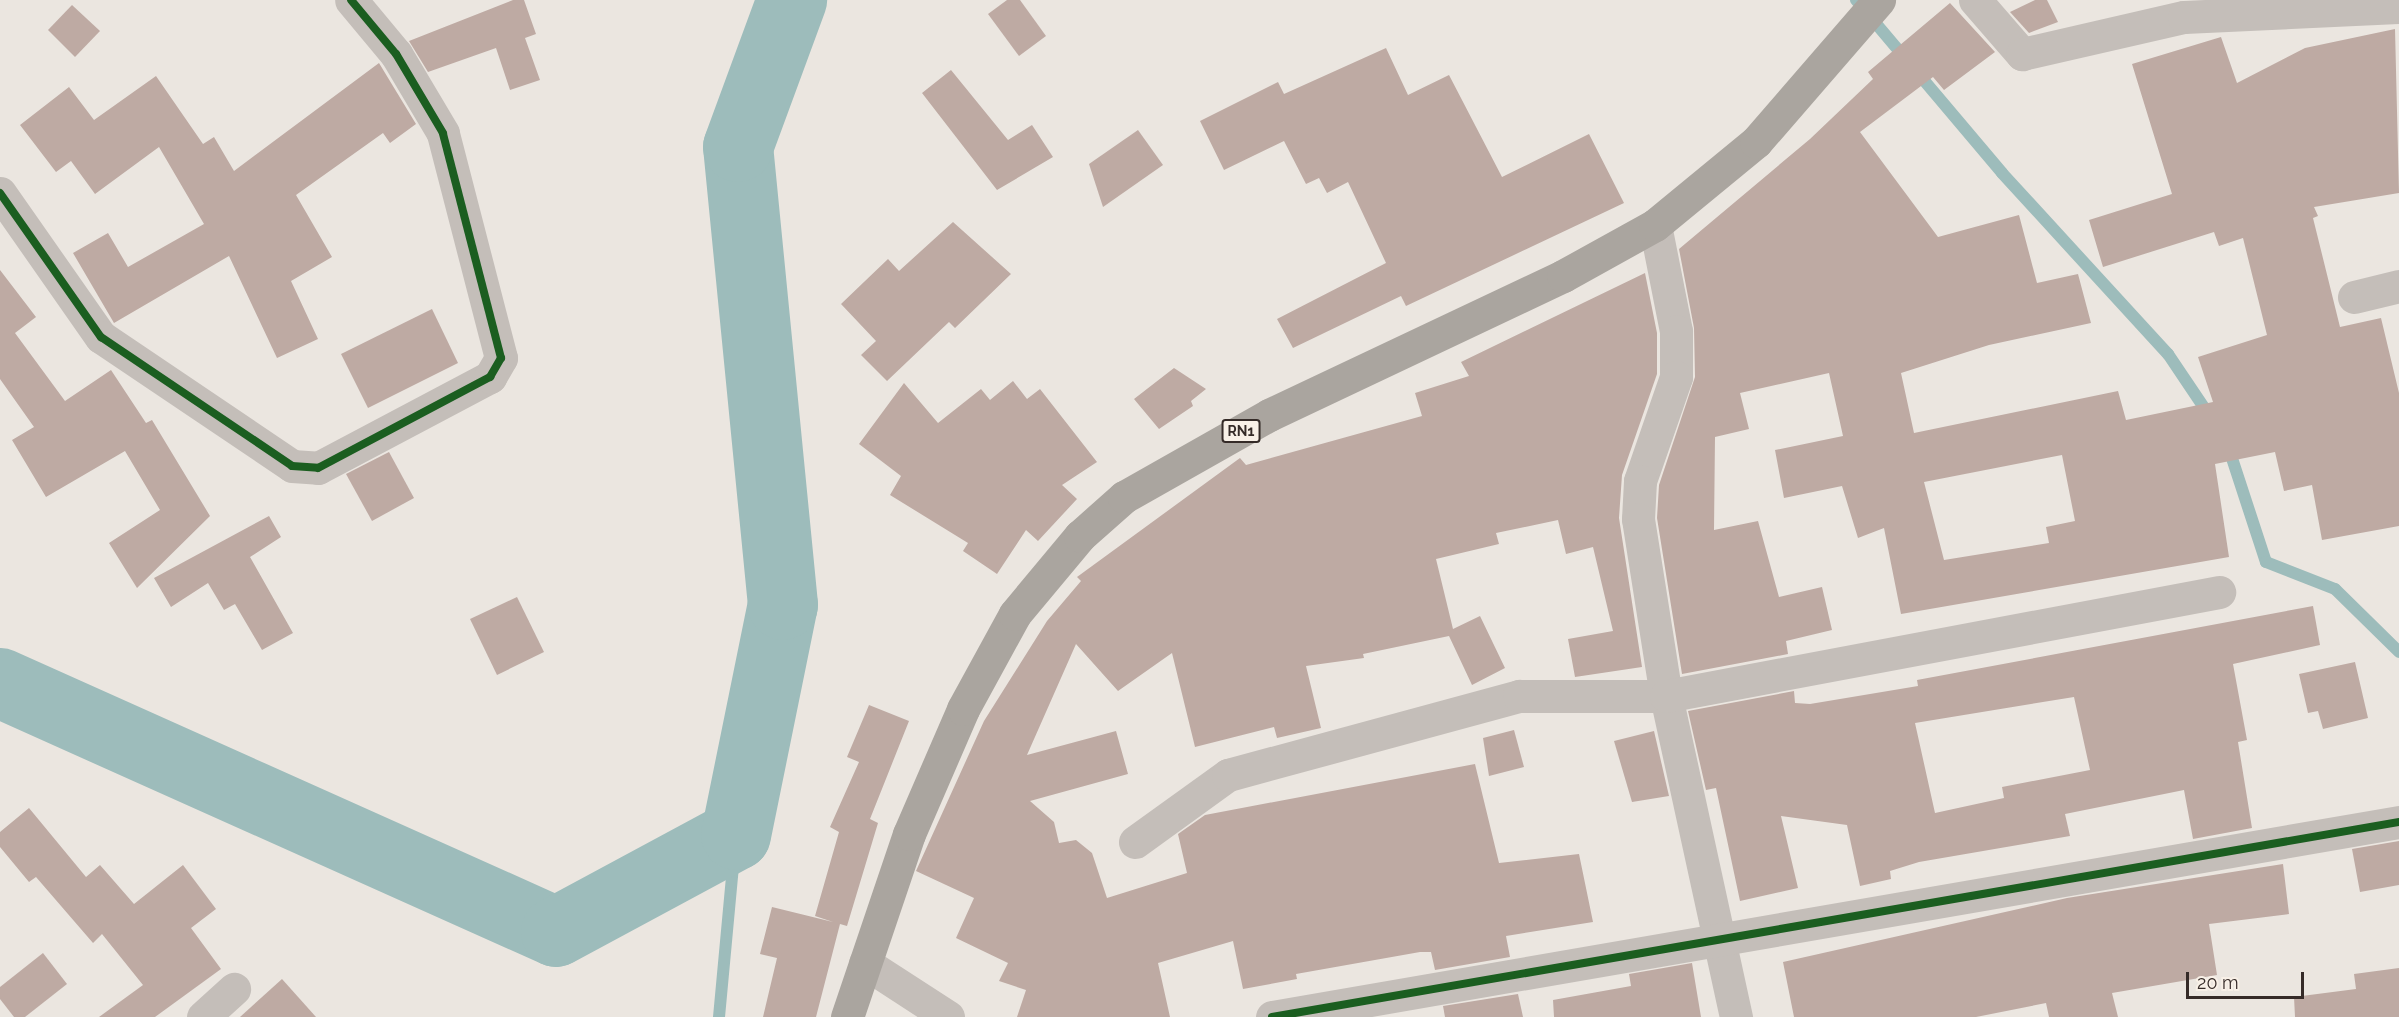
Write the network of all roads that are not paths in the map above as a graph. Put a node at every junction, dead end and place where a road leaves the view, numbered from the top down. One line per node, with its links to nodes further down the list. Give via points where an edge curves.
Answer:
1 (351, 0): 5 (street, via 396,54 443,133 501,358 490,376 318,468 292,466 101,338)
2 (1879, 0): 6 (highway, RN1, via 1756,142)
3 (1975, 0): 4 (street, via 2022,54 2184,17)
4 (2399, 8)
5 (0, 193)
6 (1655, 225): 10 (street, via 1676,331 1676,377 1640,481 1638,519); 14 (highway, RN1, via 1563,276 1269,415 1124,497 1080,536 1015,614 963,710 909,834)
7 (2399, 286): 8 (street)
8 (2354, 297)
9 (2219, 592): 10 (street)
10 (1666, 696): 12 (street, via 1520,696 1228,775); 13 (street)
11 (2399, 822): 13 (street, via 1848,920)
12 (1135, 842)
13 (1717, 937): 19 (street); 20 (street)
14 (865, 963): 17 (highway, RN1); 18 (street)
15 (234, 989): 16 (street)
16 (203, 1017)
17 (847, 1017)
18 (948, 1017)
19 (1272, 1017)
20 (1736, 1017)

